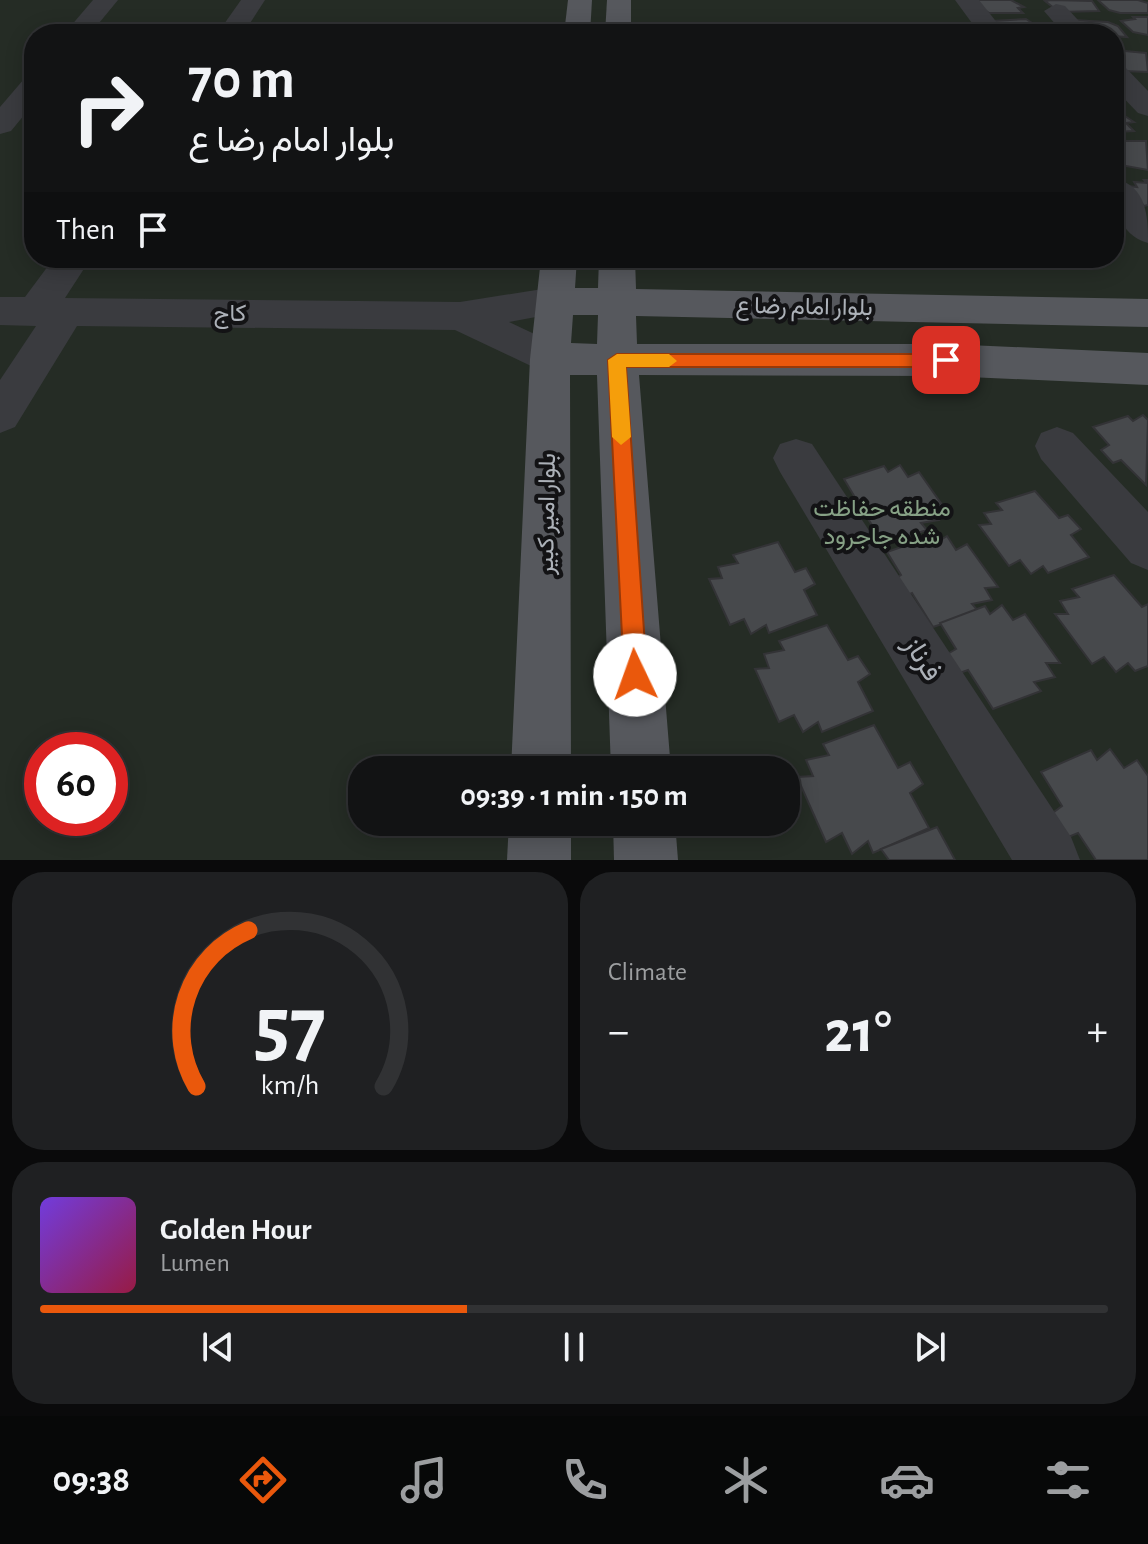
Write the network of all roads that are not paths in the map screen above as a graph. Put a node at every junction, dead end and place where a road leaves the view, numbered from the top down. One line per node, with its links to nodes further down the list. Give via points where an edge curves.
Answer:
1 (106, 0): 7 (street)
2 (253, 0): 8 (street)
3 (580, 0): 9 (main road)
4 (619, 0): 10 (main road)
5 (967, 0): 11 (street)
6 (1056, 11): 12 (street)
7 (86, 24)
8 (237, 24)
9 (578, 24)
10 (618, 24)
11 (985, 24)
12 (1068, 24)
13 (1124, 82): 15 (street)
14 (24, 97): 16 (street)
15 (1148, 107)
16 (0, 125)
17 (1124, 201): 18 (street)
18 (1148, 232)
19 (66, 268): 24 (street)
20 (558, 268): 22 (main road, بلوار امیر کبیر)
21 (617, 268): 23 (main road)
22 (555, 301): 23 (main road, بلوار امام رضا ع); 26 (street, کاج); 27 (main road, بلوار امیر کبیر)
23 (617, 302): 25 (main road, بلوار امام رضا ع); 28 (main road)
24 (33, 312): 26 (street, کاج); 30 (street)
25 (1148, 313)
26 (460, 316): 27 (street, کاج)
27 (550, 359): 28 (main road); 34 (main road, بلوار امیر کبیر)
28 (617, 360): 29 (main road, via 946,360); 35 (main road)
29 (1148, 369)
30 (0, 415)
31 (1057, 446): 33 (street)
32 (796, 458): 40 (street, فرناز)
33 (1148, 547)
34 (541, 756)
35 (640, 756)
36 (540, 836): 38 (main road)
37 (645, 836): 39 (main road)
38 (539, 860)
39 (646, 860)
40 (1048, 860)

